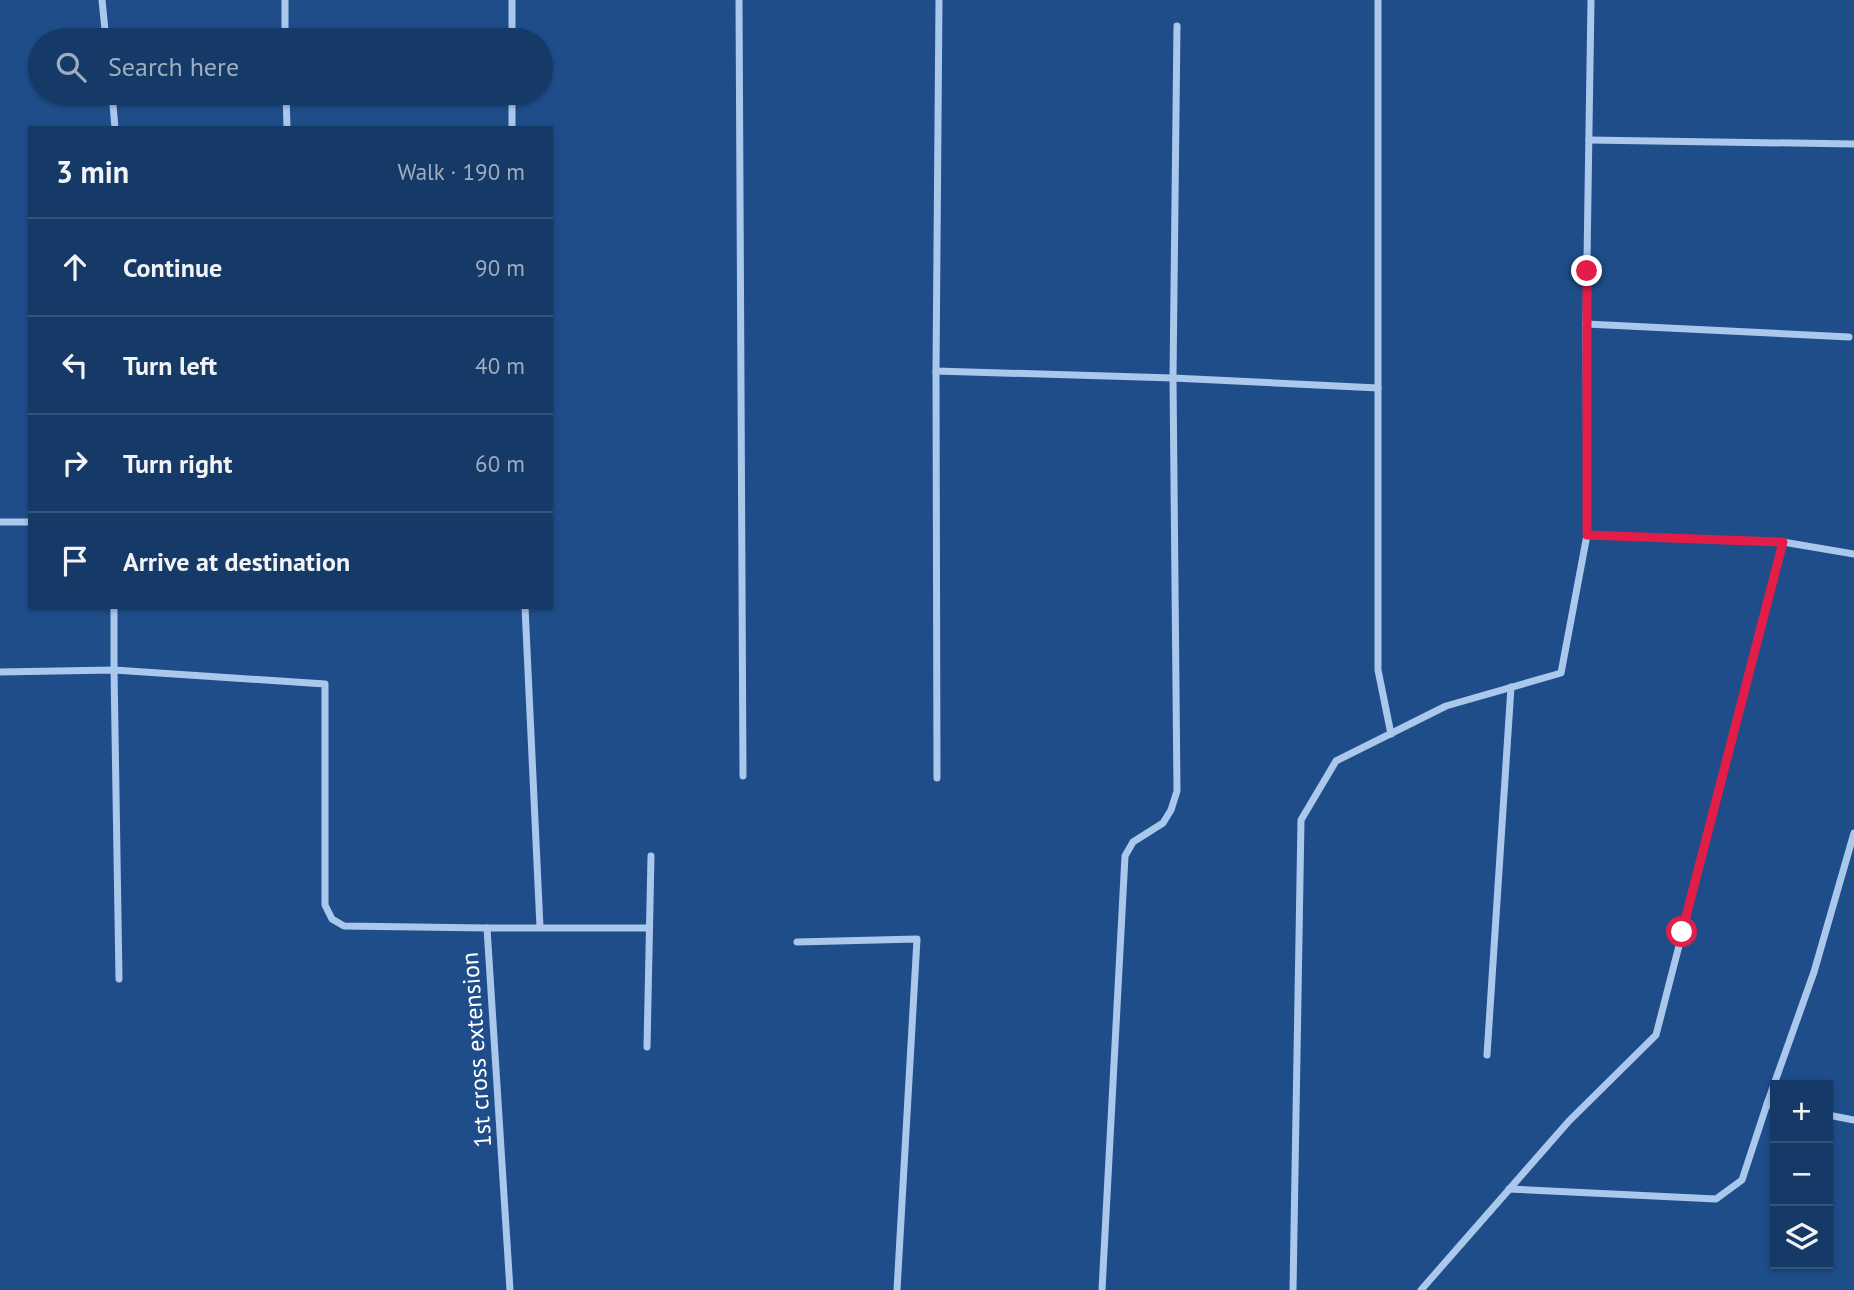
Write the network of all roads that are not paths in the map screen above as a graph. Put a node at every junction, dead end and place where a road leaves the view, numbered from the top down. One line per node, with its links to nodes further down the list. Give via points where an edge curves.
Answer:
1 (102, 0): 9 (street)
2 (285, 0): 10 (street)
3 (512, 0): 11 (street)
4 (739, 0): 36 (street)
5 (939, 0): 22 (street)
6 (1378, 0): 24 (street)
7 (1591, 0): 18 (street)
8 (1177, 26): 23 (street)
9 (105, 28)
10 (285, 28)
11 (512, 28)
12 (113, 105): 15 (street)
13 (286, 105): 16 (street)
14 (512, 105): 17 (street)
15 (115, 126)
16 (287, 126)
17 (512, 126)
18 (1589, 140): 19 (street); 20 (street)
19 (1854, 144)
20 (1586, 324): 21 (street); 27 (street)
21 (1849, 337)
22 (936, 371): 23 (street); 37 (street)
23 (1173, 378): 24 (street); 54 (street, via 1177,791 1163,823 1133,842 1125,856)
24 (1378, 388): 35 (street, via 1378,670)
25 (0, 522): 26 (street)
26 (28, 522)
27 (1587, 535): 28 (street); 34 (street, via 1561,673)
28 (1783, 542): 29 (street); 51 (street, via 1656,1035 1569,1121)
29 (1854, 554)
30 (114, 609): 32 (street)
31 (526, 609): 40 (street)
32 (114, 670): 33 (street); 41 (street, via 325,684 325,905 332,919 344,926); 44 (street)
33 (0, 672)
34 (1511, 687): 35 (street, via 1446,706); 46 (street)
35 (1391, 734): 55 (street, via 1336,761 1301,820)
36 (743, 776)
37 (937, 778)
38 (1854, 833): 47 (street)
39 (651, 856): 42 (street)
40 (540, 927): 41 (street, 1st cross extension); 42 (street, 1st cross extension)
41 (487, 928): 52 (street, 1st cross extension)
42 (648, 928): 45 (street)
43 (797, 942): 53 (street, via 917,939)
44 (119, 979)
45 (647, 1047)
46 (1487, 1055)
47 (1779, 1080)
48 (1770, 1108): 51 (street, via 1742,1180 1716,1199)
49 (1833, 1116): 50 (street)
50 (1854, 1120)
51 (1509, 1189): 56 (street)
52 (510, 1290)
53 (897, 1290)
54 (1102, 1290)
55 (1293, 1290)
56 (1421, 1290)

